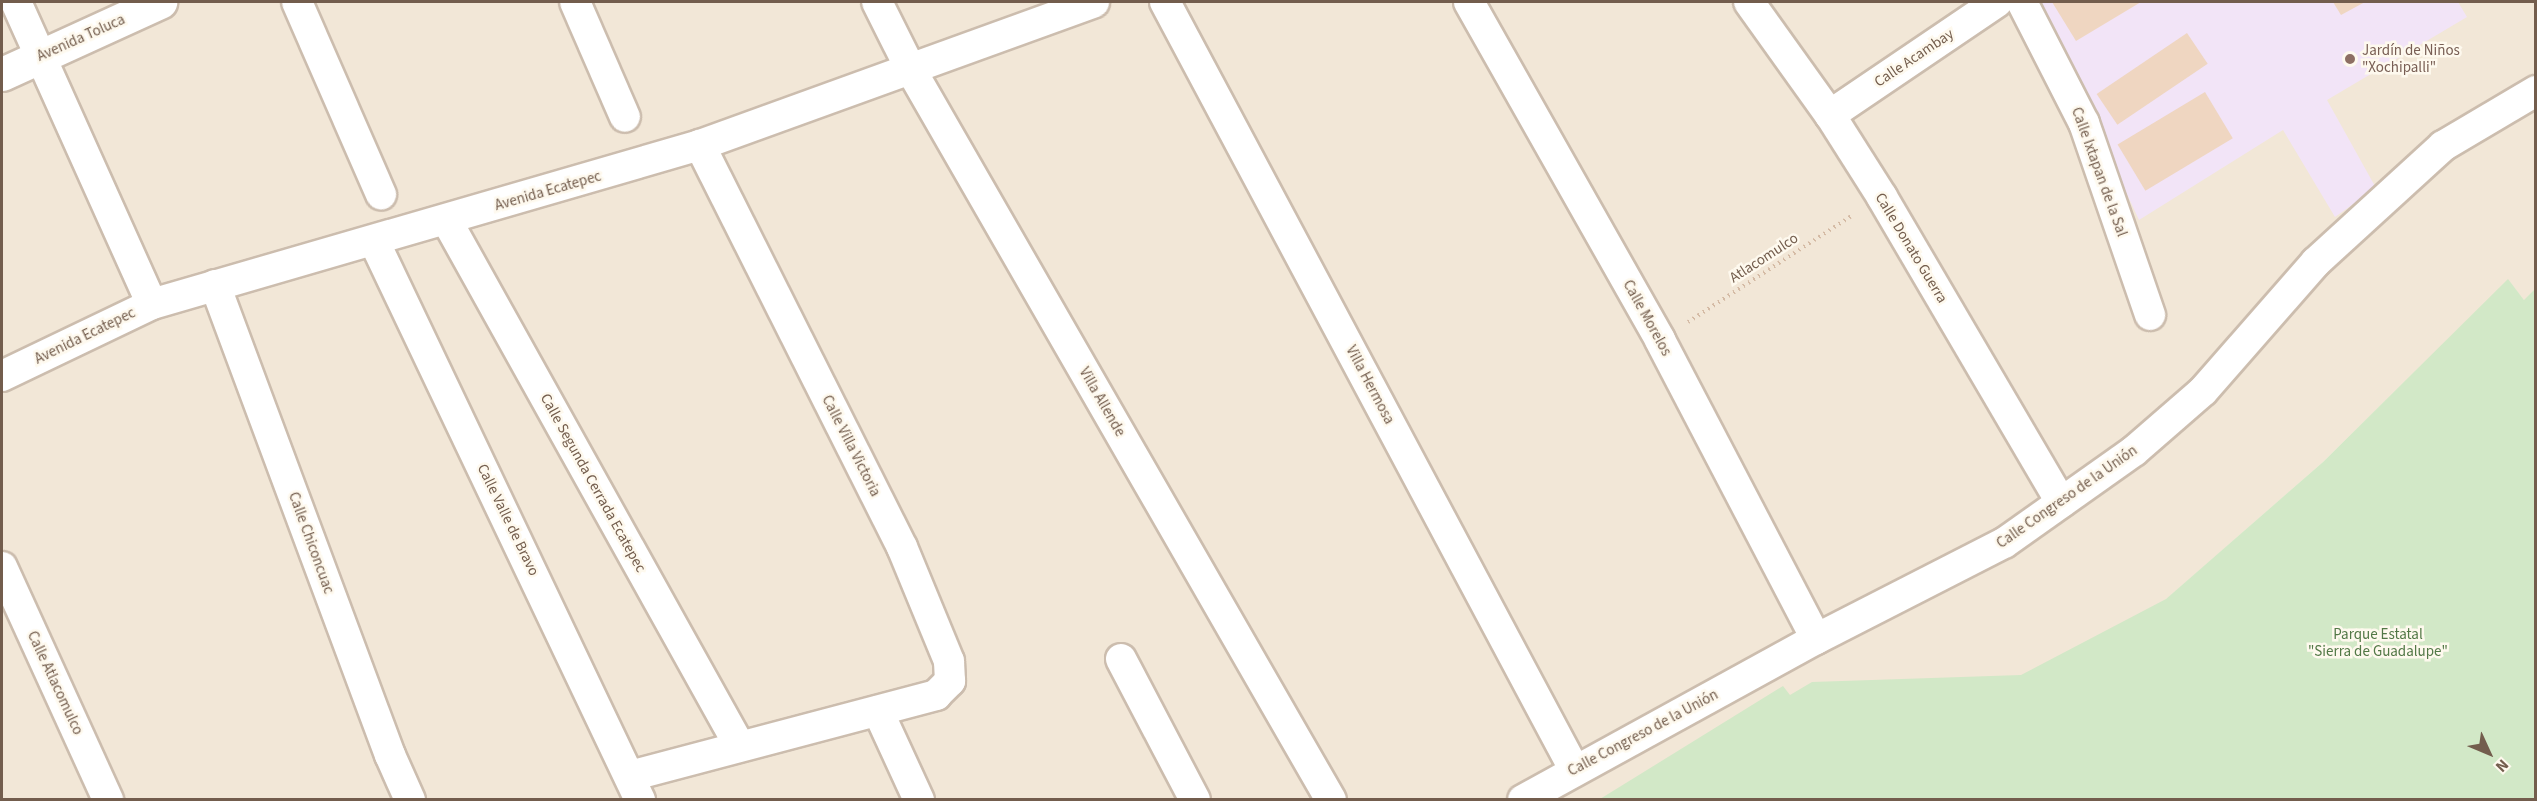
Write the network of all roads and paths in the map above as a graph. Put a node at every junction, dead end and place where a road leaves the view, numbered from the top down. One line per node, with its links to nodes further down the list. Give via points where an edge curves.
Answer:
1 (16, 2): 12 (street)
2 (160, 2): 12 (street, Avenida Toluca)
3 (297, 2): 19 (street)
4 (576, 2): 17 (street)
5 (877, 2): 13 (street, Villa Allende)
6 (1094, 2): 13 (street, Avenida Ecatepec)
7 (1165, 2): 34 (street, Villa Hermosa)
8 (1469, 2): 26 (street, Calle Morelos)
9 (1749, 2): 16 (street, Calle Donato Guerra)
10 (1997, 2): 16 (street, Calle Acambay)
11 (2022, 2): 25 (street, Calle Ixtapan de la Sal, via 2084,123)
12 (42, 56): 14 (street, Avenida Toluca); 24 (street)
13 (911, 70): 18 (street, Avenida Ecatepec); 40 (street, Villa Allende)
14 (2, 74)
15 (2535, 91): 28 (street, Calle Congreso de la Unión, via 2443,146 2316,262 2203,391 2134,452)
16 (1830, 115): 20 (street, Calle Donato Guerra)
17 (625, 117)
18 (700, 145): 21 (street, Avenida Ecatepec); 32 (street, Calle Villa Victoria, via 902,548 949,661 950,681 936,695)
19 (381, 194)
20 (1882, 197): 26 (path, Atlacomulco); 28 (street, Calle Donato Guerra)
21 (447, 221): 22 (street, Avenida Ecatepec); 33 (street, Calle Segunda Cerrada Ecatepec)
22 (374, 242): 23 (street, Avenida Ecatepec); 35 (street, Calle Valle de Bravo)
23 (215, 285): 24 (street, Avenida Ecatepec); 37 (street, Calle Chiconcuac)
24 (152, 303): 27 (street, Avenida Ecatepec)
25 (2150, 315)
26 (1660, 339): 30 (street, Calle Morelos)
27 (2, 376)
28 (2061, 502): 30 (street, Calle Congreso de la Unión, via 2004,543)
29 (2, 567): 36 (street, Calle Atlacomulco)
30 (1816, 639): 34 (street, Calle Congreso de la Unión)
31 (1121, 659): 39 (street)
32 (878, 711): 33 (street, Calle Villa Victoria); 38 (street)
33 (739, 745): 35 (street, Calle Villa Victoria)
34 (1574, 769): 41 (street, Calle Congreso de la Unión)
35 (635, 788)
36 (108, 800)
37 (410, 800)
38 (919, 800)
39 (1195, 800)
40 (1331, 800)
41 (1523, 800)

